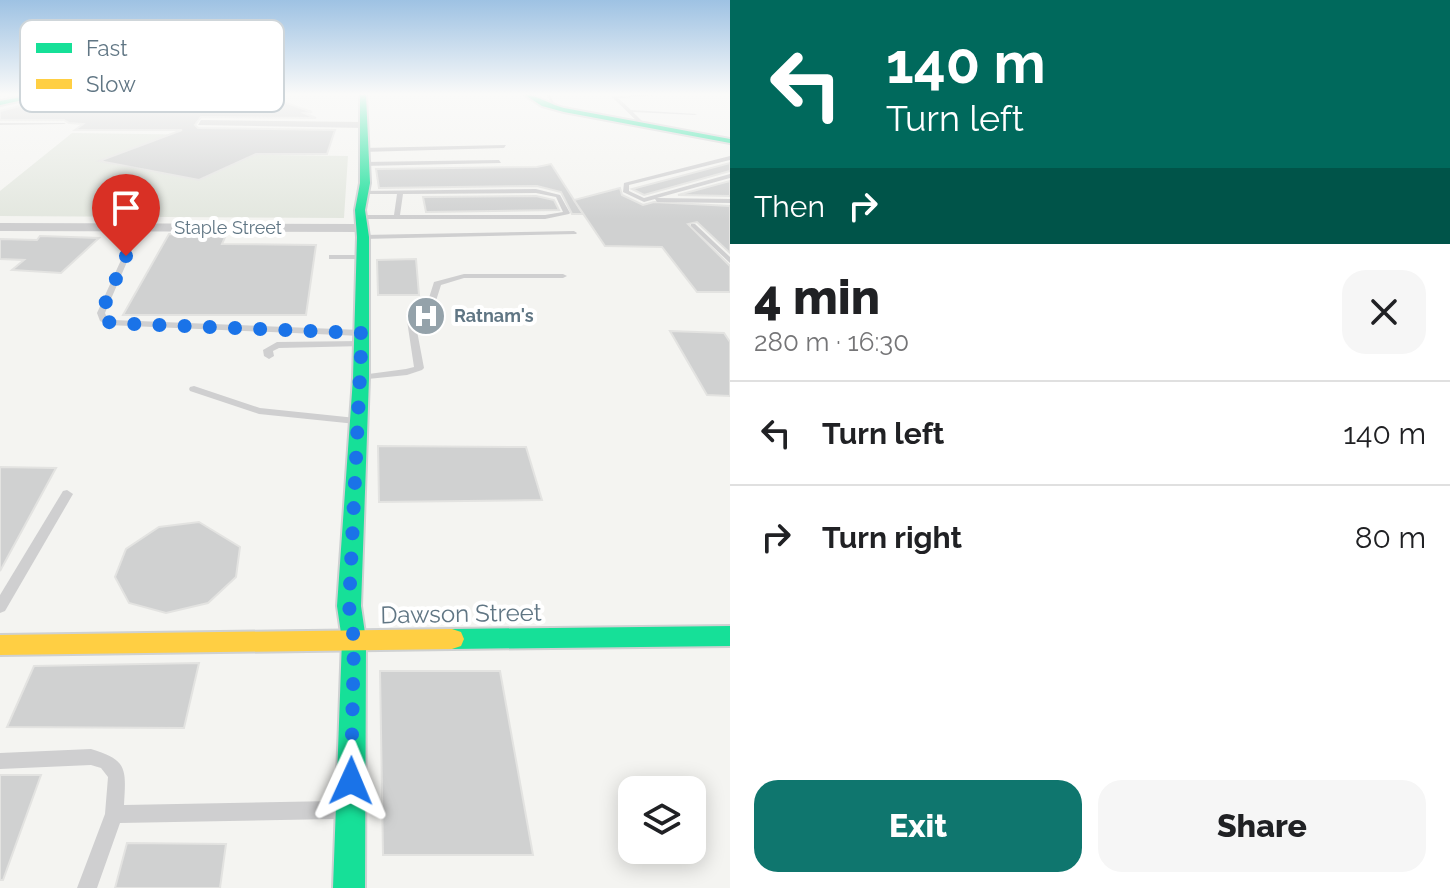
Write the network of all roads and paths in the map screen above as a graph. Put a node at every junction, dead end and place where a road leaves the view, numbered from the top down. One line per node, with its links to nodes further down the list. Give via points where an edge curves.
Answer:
1 (363, 136): 5 (main road)
2 (684, 136): 4 (main road)
3 (504, 146): 5 (lane)
4 (729, 154): 10 (lane, via 626,184 626,192)
5 (363, 157): 6 (lane); 8 (main road)
6 (499, 162)
7 (730, 176): 10 (lane)
8 (361, 193): 9 (lane); 16 (main road)
9 (400, 193): 12 (lane); 12 (lane, via 536,191 558,196 567,213)
10 (644, 200): 11 (lane)
11 (730, 201)
12 (397, 217): 16 (lane)
13 (693, 225): 20 (lane)
14 (0, 227): 15 (street, Staple Street, via 76,232)
15 (139, 227): 16 (street, Staple Street); 22 (lane, via 101,313 111,323)
16 (361, 227): 17 (lane); 19 (main road)
17 (574, 233)
18 (332, 257): 19 (lane)
19 (363, 257): 22 (main road)
20 (730, 261)
21 (563, 276): 24 (lane, via 464,276 437,284 432,302 410,314 419,368)
22 (362, 338): 23 (lane, via 277,345 268,350); 24 (main road)
23 (269, 356)
24 (361, 378): 26 (main road)
25 (194, 389): 26 (lane, via 259,411)
26 (357, 421): 30 (main road, via 349,606)
27 (67, 494): 28 (lane)
28 (0, 607)
29 (730, 636): 30 (main road, Dawson Street)
30 (354, 640): 31 (main road, Dawson Street); 33 (main road)
31 (0, 645)
32 (0, 761): 34 (lane, via 91,757 107,762 117,774)
33 (350, 810): 34 (lane); 36 (main road)
34 (114, 814): 35 (lane)
35 (87, 888)
36 (349, 888)

